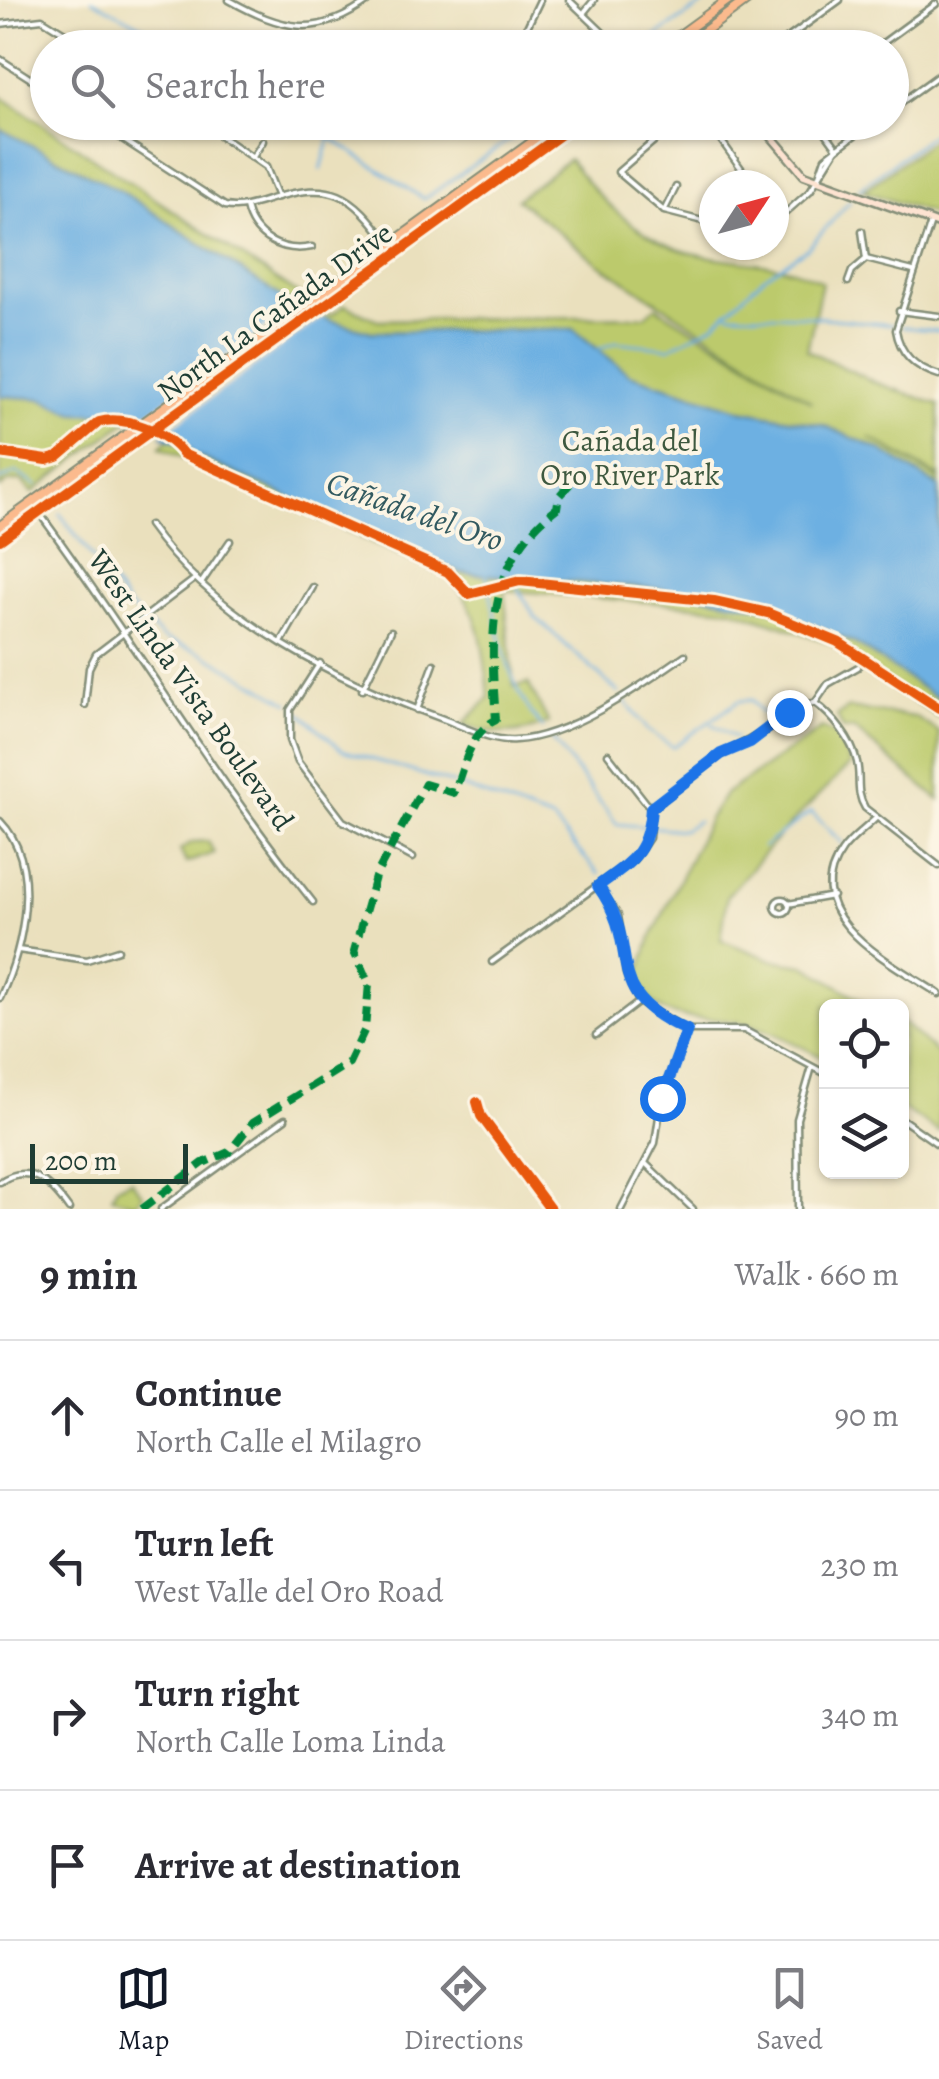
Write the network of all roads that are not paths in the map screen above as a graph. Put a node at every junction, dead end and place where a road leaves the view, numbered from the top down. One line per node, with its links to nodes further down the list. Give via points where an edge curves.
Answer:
1 (229, 0): 2 (street, via 265,20 303,28 341,18)
2 (370, 0)
3 (540, 0): 16 (street)
4 (569, 0): 11 (street)
5 (594, 0): 11 (street)
6 (728, 0): 14 (main road)
7 (747, 0): 19 (main road)
8 (840, 0): 20 (street)
9 (936, 4): 21 (street)
10 (18, 7): 12 (street)
11 (584, 12): 17 (street)
12 (20, 18): 13 (street); 15 (street)
13 (0, 24)
14 (690, 28): 18 (main road)
15 (62, 30)
16 (526, 30)
17 (602, 30)
18 (687, 30)
19 (710, 30)
20 (799, 30)
21 (901, 30)
22 (0, 58): 24 (street)
23 (939, 74): 25 (street)
24 (30, 78)
25 (909, 96)
26 (123, 140): 44 (street, via 217,203)
27 (227, 140): 37 (street)
28 (535, 140): 50 (main road, North La Cañada Drive)
29 (553, 140): 53 (main road, North La Cañada Drive)
30 (655, 140): 46 (street, via 618,172)
31 (721, 140): 38 (street)
32 (772, 140): 40 (street, via 792,165)
33 (831, 140): 36 (street)
34 (848, 140): 36 (street)
35 (263, 141): 37 (street)
36 (837, 148): 40 (street)
37 (252, 157): 43 (street, via 268,172)
38 (742, 170)
39 (319, 178): 42 (street)
40 (817, 181): 45 (street); 48 (street)
41 (676, 187): 46 (street)
42 (318, 189): 43 (street); 50 (street, via 354,202)
43 (278, 197): 44 (street)
44 (246, 207): 51 (street, via 257,230 280,247)
45 (789, 208)
46 (664, 211): 47 (street)
47 (699, 220)
48 (935, 223): 52 (street)
49 (862, 231): 55 (street)
50 (390, 246): 53 (street); 61 (main road, North La Cañada Drive)
51 (312, 247)
52 (919, 254): 54 (street); 56 (street)
53 (396, 255): 62 (main road, North La Cañada Drive)
54 (926, 256)
55 (866, 259): 56 (street); 57 (street)
56 (912, 271): 58 (street)
57 (848, 282)
58 (899, 311): 59 (street); 60 (street, via 903,350 920,368)
59 (939, 316)
60 (939, 375)
61 (32, 503): 62 (street, West Linda Vista Boulevard); 64 (main road, North La Cañada Drive)
62 (39, 512): 65 (main road, North La Cañada Drive); 69 (street, West Linda Vista Boulevard)
63 (149, 525): 67 (street, via 174,560)
64 (0, 526)
65 (0, 540)
66 (230, 542): 67 (street)
67 (199, 580): 69 (street); 71 (street)
68 (313, 587): 71 (street)
69 (126, 631): 78 (street, via 92,660); 88 (street, West Linda Vista Boulevard, via 165,698)
70 (391, 631): 76 (street)
71 (282, 641): 73 (street)
72 (685, 655): 79 (street, via 608,704 516,740)
73 (320, 663): 76 (street); 84 (street, via 290,710 298,762 343,821)
74 (434, 664): 79 (street)
75 (858, 667): 77 (street, via 828,684)
76 (362, 690): 79 (street)
77 (815, 703): 81 (street, via 796,705); 82 (street, via 852,747 858,795)
78 (85, 705)
79 (417, 710)
80 (608, 754): 81 (street)
81 (651, 808): 86 (street, via 649,838 634,859)
82 (876, 818): 85 (street); 87 (street, via 841,852)
83 (0, 821): 90 (street, via 22,857)
84 (413, 858)
85 (939, 866)
86 (598, 886): 92 (street); 95 (street, via 618,915 626,973)
87 (833, 896): 89 (street); 93 (street, via 844,927)
88 (314, 902)
89 (788, 904)
90 (18, 950): 91 (street, via 87,960); 94 (street)
91 (118, 950)
92 (492, 962)
93 (939, 994)
94 (0, 998)
95 (639, 1002): 96 (street); 97 (street)
96 (687, 1030): 98 (street, via 744,1030); 104 (street)
97 (596, 1035)
98 (812, 1067): 99 (street); 111 (street, via 797,1119)
99 (819, 1070)
100 (477, 1102): 108 (street)
101 (284, 1119): 107 (street)
102 (909, 1125): 103 (street)
103 (939, 1145)
104 (646, 1164): 109 (street); 110 (street)
105 (0, 1182): 106 (street, via 26,1174 43,1179)
106 (69, 1209)
107 (162, 1209)
108 (550, 1209)
109 (622, 1209)
110 (694, 1209)
111 (798, 1209)

